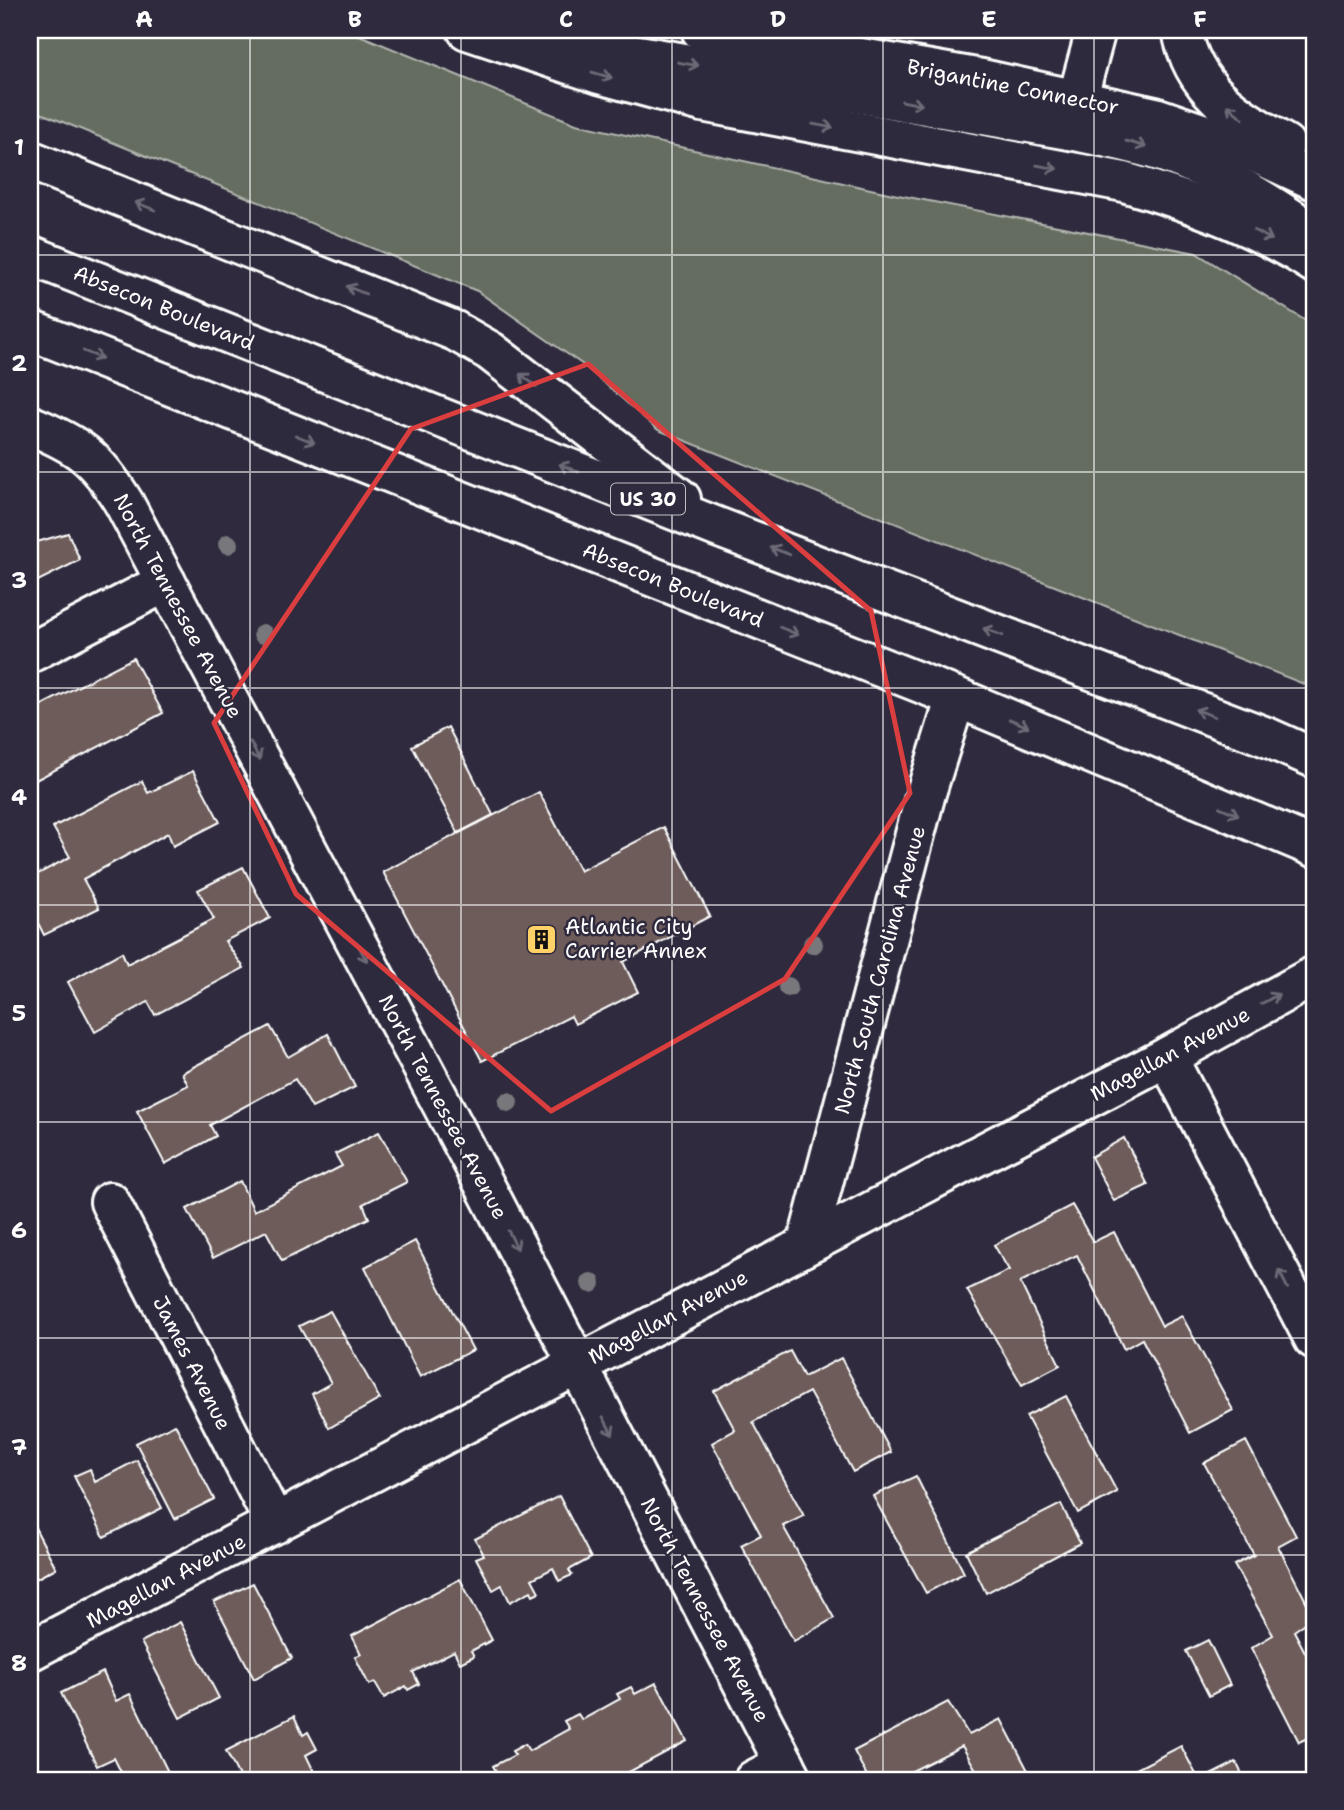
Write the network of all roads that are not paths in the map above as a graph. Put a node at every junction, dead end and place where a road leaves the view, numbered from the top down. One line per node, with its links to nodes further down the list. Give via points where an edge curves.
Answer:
1 (467, 30): 12 (main road, one-way to 12, via 587,71 702,102 1124,182 1243,225)
2 (500, 30): 6 (main road, one-way to 6)
3 (701, 30): 6 (main road, Brigantine Connector, via 982,79)
4 (1096, 30): 6 (main road)
5 (1182, 30): 8 (main road, one-way to 5, via 1239,116 1206,86 1194,69)
6 (1073, 114): 9 (main road, Brigantine Connector, via 1155,117 1245,148); 10 (main road, Brigantine Connector, one-way to 10, via 1248,192)
7 (30, 160): 15 (main road, one-way to 7, via 490,351 455,331)
8 (1314, 160)
9 (1314, 180)
10 (1314, 234)
11 (30, 255): 15 (main road, Absecon Boulevard / US 30, one-way to 11)
12 (1314, 263)
13 (30, 330): 18 (main road, Absecon Boulevard, one-way to 18)
14 (30, 425): 16 (main road, North Tennessee Avenue, via 76,446 107,475)
15 (717, 527): 19 (main road, Absecon Boulevard / US 30, one-way to 15)
16 (166, 582): 17 (main road); 28 (main road, North Tennessee Avenue, one-way to 28)
17 (30, 653)
18 (956, 697): 22 (main road, Absecon Boulevard, one-way to 22); 26 (main road, North South Carolina Avenue, via 926,793)
19 (1269, 738): 20 (main road); 21 (main road, Absecon Boulevard / US 30)
20 (1314, 749)
21 (1314, 758)
22 (1314, 848)
23 (1309, 978): 24 (main road, Magellan Avenue, one-way to 23)
24 (1167, 1057): 26 (main road, Magellan Avenue); 27 (main road, one-way to 24)
25 (110, 1202): 29 (main road, James Avenue)
26 (807, 1244): 28 (main road, Magellan Avenue)
27 (1314, 1339)
28 (576, 1365): 29 (main road, Magellan Avenue); 31 (main road, North Tennessee Avenue, one-way to 31)
29 (275, 1524): 30 (main road, Magellan Avenue)
30 (30, 1651)
31 (777, 1775)

